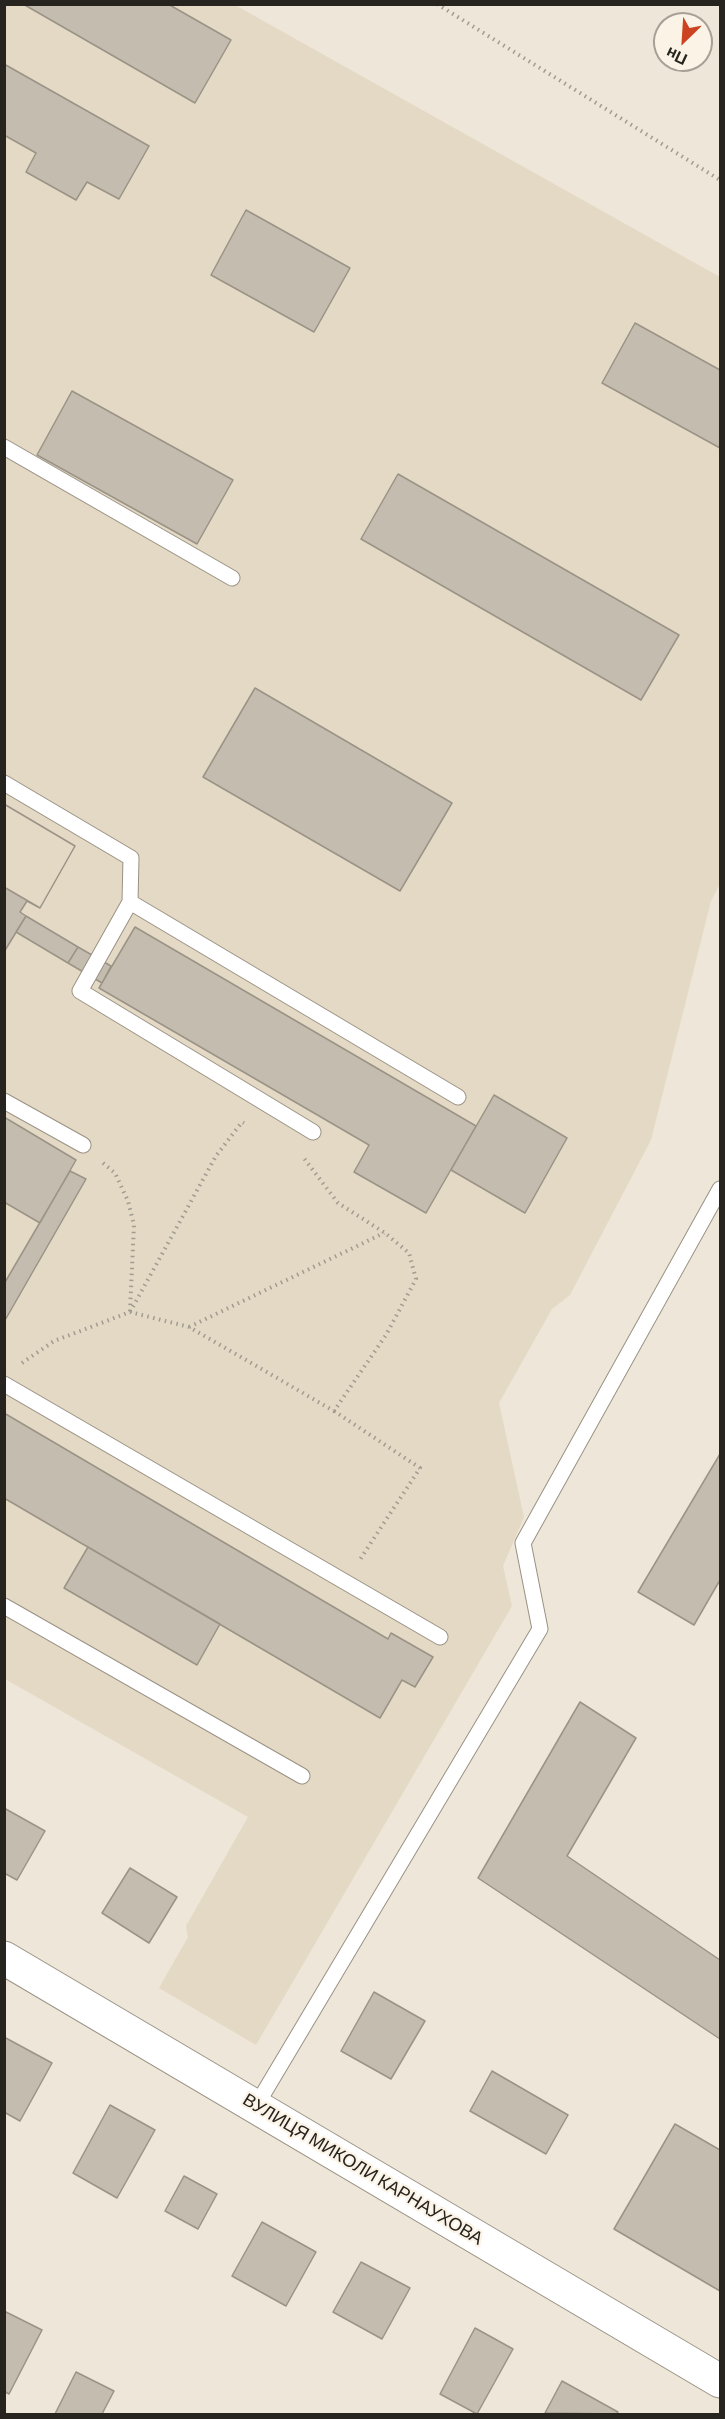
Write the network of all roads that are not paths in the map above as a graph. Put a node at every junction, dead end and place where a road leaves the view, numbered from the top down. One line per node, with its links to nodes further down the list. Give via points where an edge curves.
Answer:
1 (4, 447): 2 (lane)
2 (232, 578)
3 (4, 783): 4 (lane, via 131,858)
4 (130, 902): 5 (lane); 7 (lane, via 80,992)
5 (458, 1097)
6 (4, 1101): 8 (lane)
7 (313, 1131)
8 (83, 1145)
9 (720, 1189): 15 (lane, via 523,1543 540,1629)
10 (4, 1384): 12 (lane)
11 (4, 1606): 13 (lane)
12 (441, 1637)
13 (302, 1776)
14 (4, 1958): 15 (main road, ВУЛИЦЯ МИКОЛИ КАРНАУХОВА)
15 (256, 2106): 16 (main road, ВУЛИЦЯ МИКОЛИ КАРНАУХОВА)
16 (720, 2381)

